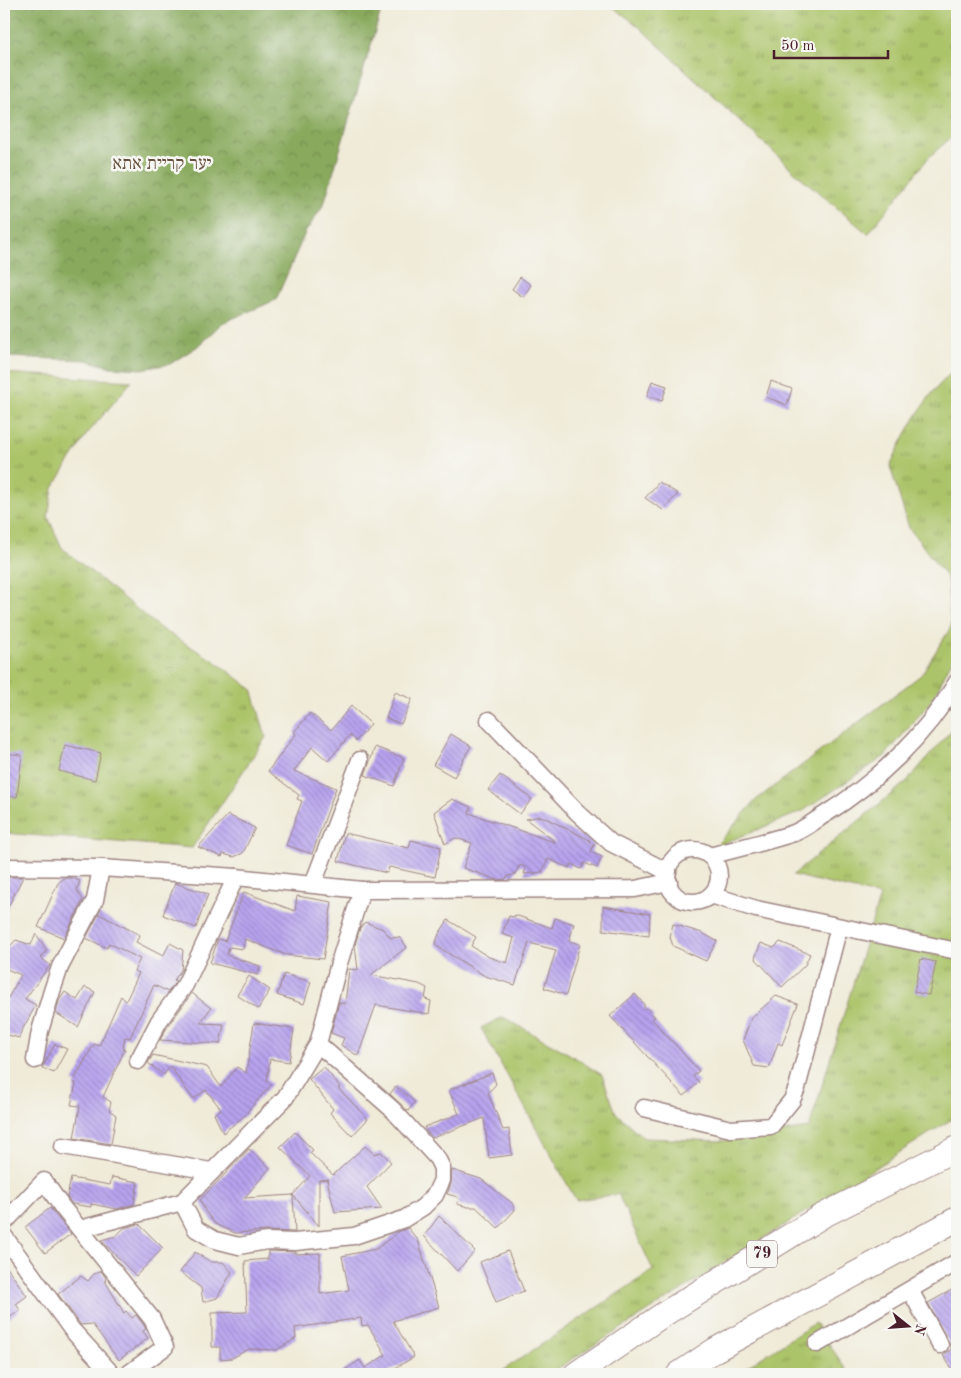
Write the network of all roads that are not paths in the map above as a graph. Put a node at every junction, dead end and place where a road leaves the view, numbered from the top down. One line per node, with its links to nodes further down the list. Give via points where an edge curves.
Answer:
1 (957, 682): 4 (street, via 913,742 879,774 836,807 796,832)
2 (489, 720): 8 (street, via 611,843)
3 (360, 760): 9 (street)
4 (710, 856): 8 (street, via 696,850 681,853 675,858); 11 (street, via 719,871 719,880)
5 (4, 867): 6 (street)
6 (102, 868): 7 (street); 15 (street, via 95,900 60,967 40,1031)
7 (236, 877): 9 (street); 16 (street, via 185,985 160,1021)
8 (668, 877): 10 (street, via 635,889); 11 (street, via 672,890 686,900 695,902)
9 (313, 884): 10 (street)
10 (362, 890): 14 (street)
11 (711, 895): 12 (street, via 756,910)
12 (839, 927): 13 (street); 17 (street, via 797,1088 792,1100 770,1126 731,1129)
13 (957, 951)
14 (318, 1044): 20 (street, via 285,1098); 21 (street, via 392,1109 437,1158 442,1168 442,1180 435,1195 404,1219 354,1236 295,1242 266,1241 239,1246 214,1240 196,1229)
15 (35, 1060)
16 (138, 1062)
17 (644, 1108)
18 (63, 1146): 20 (street)
19 (957, 1148): 32 (highway, 79, via 822,1216 661,1316)
20 (211, 1171): 21 (street)
21 (182, 1202): 24 (street)
22 (957, 1219): 33 (highway, via 715,1350)
23 (4, 1223): 24 (street, via 44,1181)
24 (80, 1229): 31 (street, via 152,1320 165,1347)
25 (4, 1236): 30 (street, via 72,1330)
26 (957, 1262): 27 (street)
27 (910, 1290): 28 (street); 29 (street)
28 (817, 1344)
29 (940, 1345)
30 (112, 1374)
31 (128, 1374)
32 (576, 1374)
33 (678, 1374)

